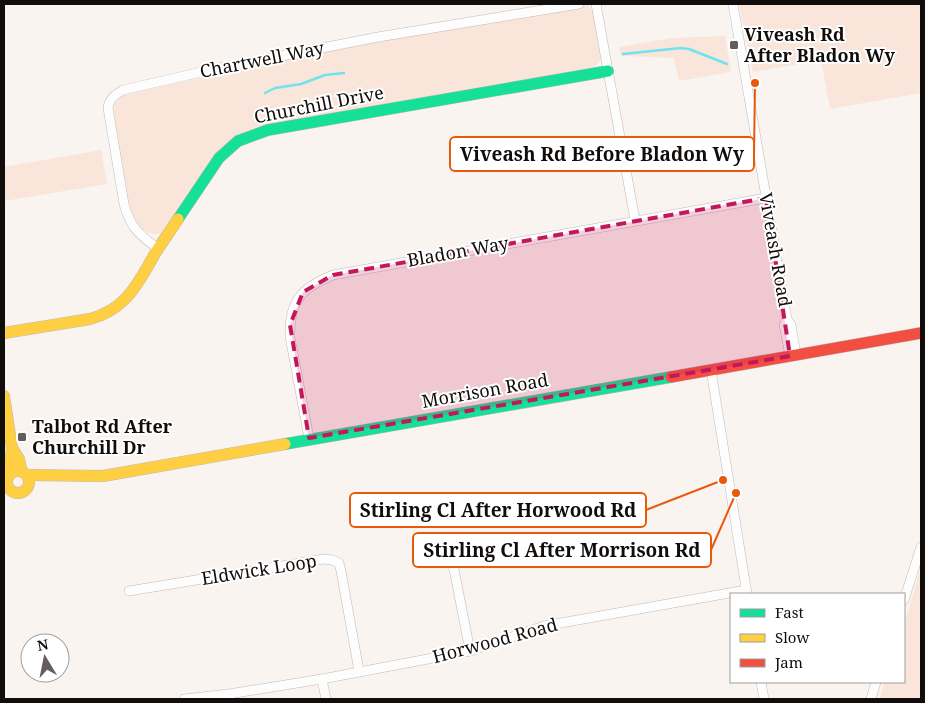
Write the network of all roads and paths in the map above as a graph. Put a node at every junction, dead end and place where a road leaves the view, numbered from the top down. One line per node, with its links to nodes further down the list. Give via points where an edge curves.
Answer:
1 (579, 4): 7 (street, Chartwell Way, via 378,37 123,90 114,96 108,108 124,204 128,220)
2 (596, 4): 4 (street)
3 (733, 4): 5 (street, Viveash Road)
4 (608, 71): 6 (street); 7 (main road, Churchill Drive, via 248,136 219,158)
5 (766, 198): 6 (street, Bladon Way); 10 (street, Viveash Road, via 787,319 791,325)
6 (635, 220): 13 (street, Bladon Way, via 332,275 311,285 298,299 290,325)
7 (158, 249): 8 (main road, Churchill Drive, via 133,292 109,312 90,319)
8 (4, 333)
9 (921, 333): 10 (main road, Morrison Road)
10 (793, 356): 11 (main road, Morrison Road)
11 (711, 370): 13 (main road, Morrison Road); 21 (street)
12 (4, 396): 14 (main road, via 12,448 10,466)
13 (309, 438): 15 (main road, Morrison Road, via 103,476)
14 (15, 475): 15 (main road, Morrison Road); 16 (main road, via 30,484); 17 (main road, Morrison Road, via 7,486)
15 (54, 476): 16 (main road, Morrison Road)
16 (28, 488): 17 (main road, Morrison Road, via 22,493)
17 (9, 492)
18 (921, 547): 23 (street)
19 (446, 555): 24 (street, via 454,569)
20 (129, 592): 25 (street, Eldwick Loop, via 332,560 338,563 341,571)
21 (747, 592)
22 (730, 595): 24 (street, Horwood Road, via 544,626)
23 (905, 597)
24 (470, 651): 25 (street, Horwood Road)
25 (359, 671): 26 (street, Horwood Road)
26 (322, 679): 29 (street, Horwood Road); 30 (street)
27 (761, 683): 31 (street)
28 (876, 683): 32 (street)
29 (184, 699)
30 (326, 699)
31 (764, 699)
32 (871, 699)

